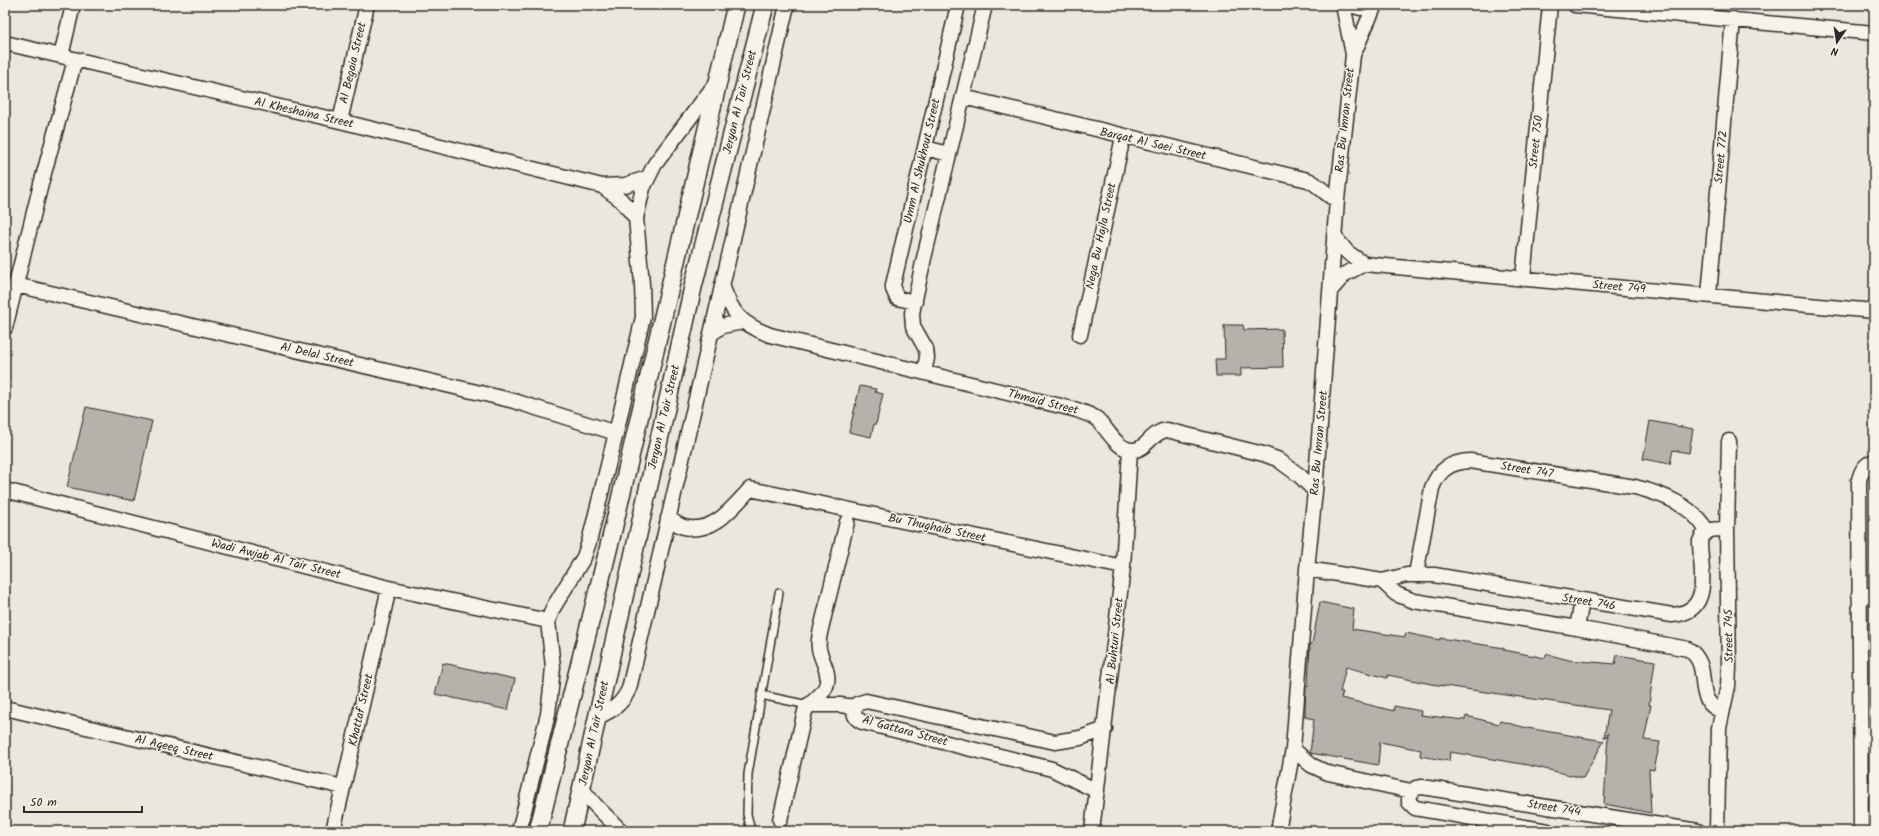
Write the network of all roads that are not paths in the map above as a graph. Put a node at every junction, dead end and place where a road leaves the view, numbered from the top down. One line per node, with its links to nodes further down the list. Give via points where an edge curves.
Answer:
1 (73, 5): 17 (street)
2 (367, 5): 21 (street, Al Begaia Street)
3 (736, 5): 19 (street, Jeryan Al Tair Street)
4 (765, 5): 71 (street, Jeryan Al Tair Street, via 693,287)
5 (787, 5): 35 (street)
6 (958, 5): 23 (street, Umm Al Shukhout Street)
7 (985, 5): 20 (street, Umm Al Shukhout Street)
8 (1343, 5): 16 (street, Ras Bu Imran Street)
9 (1350, 5): 10 (street, via 1361,8)
10 (1375, 5): 16 (street, Ras Bu Imran Street)
11 (1550, 5): 33 (street, Street 750)
12 (1575, 5): 13 (street)
13 (1733, 19): 14 (street); 37 (street, Street 772)
14 (1874, 33)
15 (5, 43): 17 (street, Al Kheshaina Street)
16 (1353, 55): 27 (street, Ras Bu Imran Street)
17 (61, 56): 18 (street, Al Kheshaina Street)
18 (75, 60): 21 (street, Al Kheshaina Street); 34 (street, via 40,184)
19 (719, 80): 25 (street, Jeryan Al Tair Street); 82 (street, Jeryan Al Tair Street)
20 (963, 98): 22 (street, Barqat Al Saei Street); 24 (street, Umm Al Shukhout Street)
21 (340, 121): 26 (street, Al Kheshaina Street)
22 (1123, 137): 27 (street, Barqat Al Saei Street, via 1308,180); 43 (street, Nega Bu Hajla Street)
23 (925, 148): 24 (street); 30 (street, Umm Al Shukhout Street)
24 (950, 154): 31 (street, Umm Al Shukhout Street)
25 (647, 178): 26 (street, Al Kheshaina Street, via 625,185); 28 (street, Jeryan Al Tair Street)
26 (602, 186): 28 (street, Al Kheshaina Street, via 621,200)
27 (1337, 200): 29 (street, Ras Bu Imran Street)
28 (636, 218): 45 (street, Jeryan Al Tair Street, via 643,317)
29 (1334, 236): 32 (street, via 1347,252); 36 (street, Ras Bu Imran Street)
30 (901, 253): 31 (street); 38 (street, Umm Al Shukhout Street, via 893,289 897,298)
31 (924, 258): 38 (street, Umm Al Shukhout Street)
32 (1364, 264): 33 (street, Street 749); 36 (street, via 1345,274)
33 (1523, 278): 37 (street, Street 749)
34 (16, 285): 41 (street); 45 (street, Al Delal Street, via 492,396)
35 (722, 285): 40 (street, Thmaid Street, via 730,305); 42 (street)
36 (1331, 290): 50 (street, Ras Bu Imran Street)
37 (1709, 295): 39 (street, Street 749)
38 (915, 302): 44 (street, Umm Al Shukhout Street, via 912,319 926,349)
39 (1874, 311)
40 (743, 322): 42 (street, via 722,326); 44 (street, Thmaid Street, via 770,335)
41 (5, 328)
42 (711, 334): 51 (street)
43 (1080, 336)
44 (924, 372): 47 (street, Thmaid Street, via 1086,413 1097,419 1121,446)
45 (616, 433): 64 (street, Jeryan Al Tair Street, via 584,557)
46 (1729, 440): 53 (street, Street 745)
47 (1130, 450): 50 (street, via 1140,449 1159,432 1171,431 1277,459); 55 (street, Al Buhturi Street)
48 (1874, 461): 61 (street, via 1862,470 1858,480)
49 (5, 490): 59 (street, Wadi Awjab Al Tair Street)
50 (1315, 491): 56 (street, Ras Bu Imran Street)
51 (668, 518): 55 (street, Bu Thughaib Street, via 684,527 702,529 718,521 750,489); 71 (street, via 629,689 621,703)
52 (847, 522): 67 (street, via 819,637 819,649 826,669 826,686)
53 (1727, 529): 54 (street); 70 (street, Street 745, via 1729,673)
54 (1707, 531): 57 (street, Street 747, via 1690,510 1651,491 1460,461 1442,470 1432,488); 63 (street, Street 746, via 1700,541 1701,597 1689,611 1672,615)
55 (1123, 567): 72 (street, Al Buhturi Street)
56 (1307, 569): 58 (street, Street 746); 73 (street, Ras Bu Imran Street)
57 (1416, 574): 58 (street, Street 746); 63 (street, Street 746)
58 (1382, 582): 65 (street, Street 746, via 1396,594 1414,601)
59 (389, 588): 64 (street, Wadi Awjab Al Tair Street); 74 (street, Khattaf Street)
60 (779, 593): 66 (lane)
61 (1859, 594): 62 (street); 76 (street)
62 (1874, 596)
63 (1582, 601): 65 (street)
64 (548, 621): 81 (street, via 553,667 552,688)
65 (1577, 628): 70 (street, Street 746, via 1688,649 1699,659 1702,666 1704,694 1707,700 1716,709)
66 (761, 695): 67 (lane); 85 (lane, via 748,774 747,814)
67 (808, 705): 68 (street); 79 (street, via 804,711)
68 (855, 707): 72 (street, Al Gattara Street, via 863,701 871,702 1054,742 1080,738); 77 (street, Al Gattara Street, via 855,716 862,722 1052,769)
69 (5, 708): 74 (street, Al Aqeeq Street)
70 (1722, 710): 90 (street, Street 745, via 1719,728)
71 (598, 718): 75 (street, Jeryan Al Tair Street)
72 (1105, 729): 77 (street, Al Buhturi Street)
73 (1293, 749): 78 (street, Street 744, via 1311,765 1328,773); 87 (street, Ras Bu Imran Street)
74 (343, 787): 80 (street, Khattaf Street)
75 (582, 789): 83 (street, Jeryan Al Tair Street); 84 (street)
76 (1867, 789): 91 (street)
77 (1097, 791): 86 (street, Al Buhturi Street)
78 (1411, 791): 88 (street, Street 744, via 1409,802 1415,808); 89 (street, Street 744, via 1422,788)
79 (780, 820)
80 (333, 831)
81 (519, 831)
82 (538, 831)
83 (572, 831)
84 (621, 831)
85 (751, 831)
86 (1092, 831)
87 (1278, 831)
88 (1548, 831)
89 (1698, 831)
90 (1718, 831)
91 (1861, 831)

